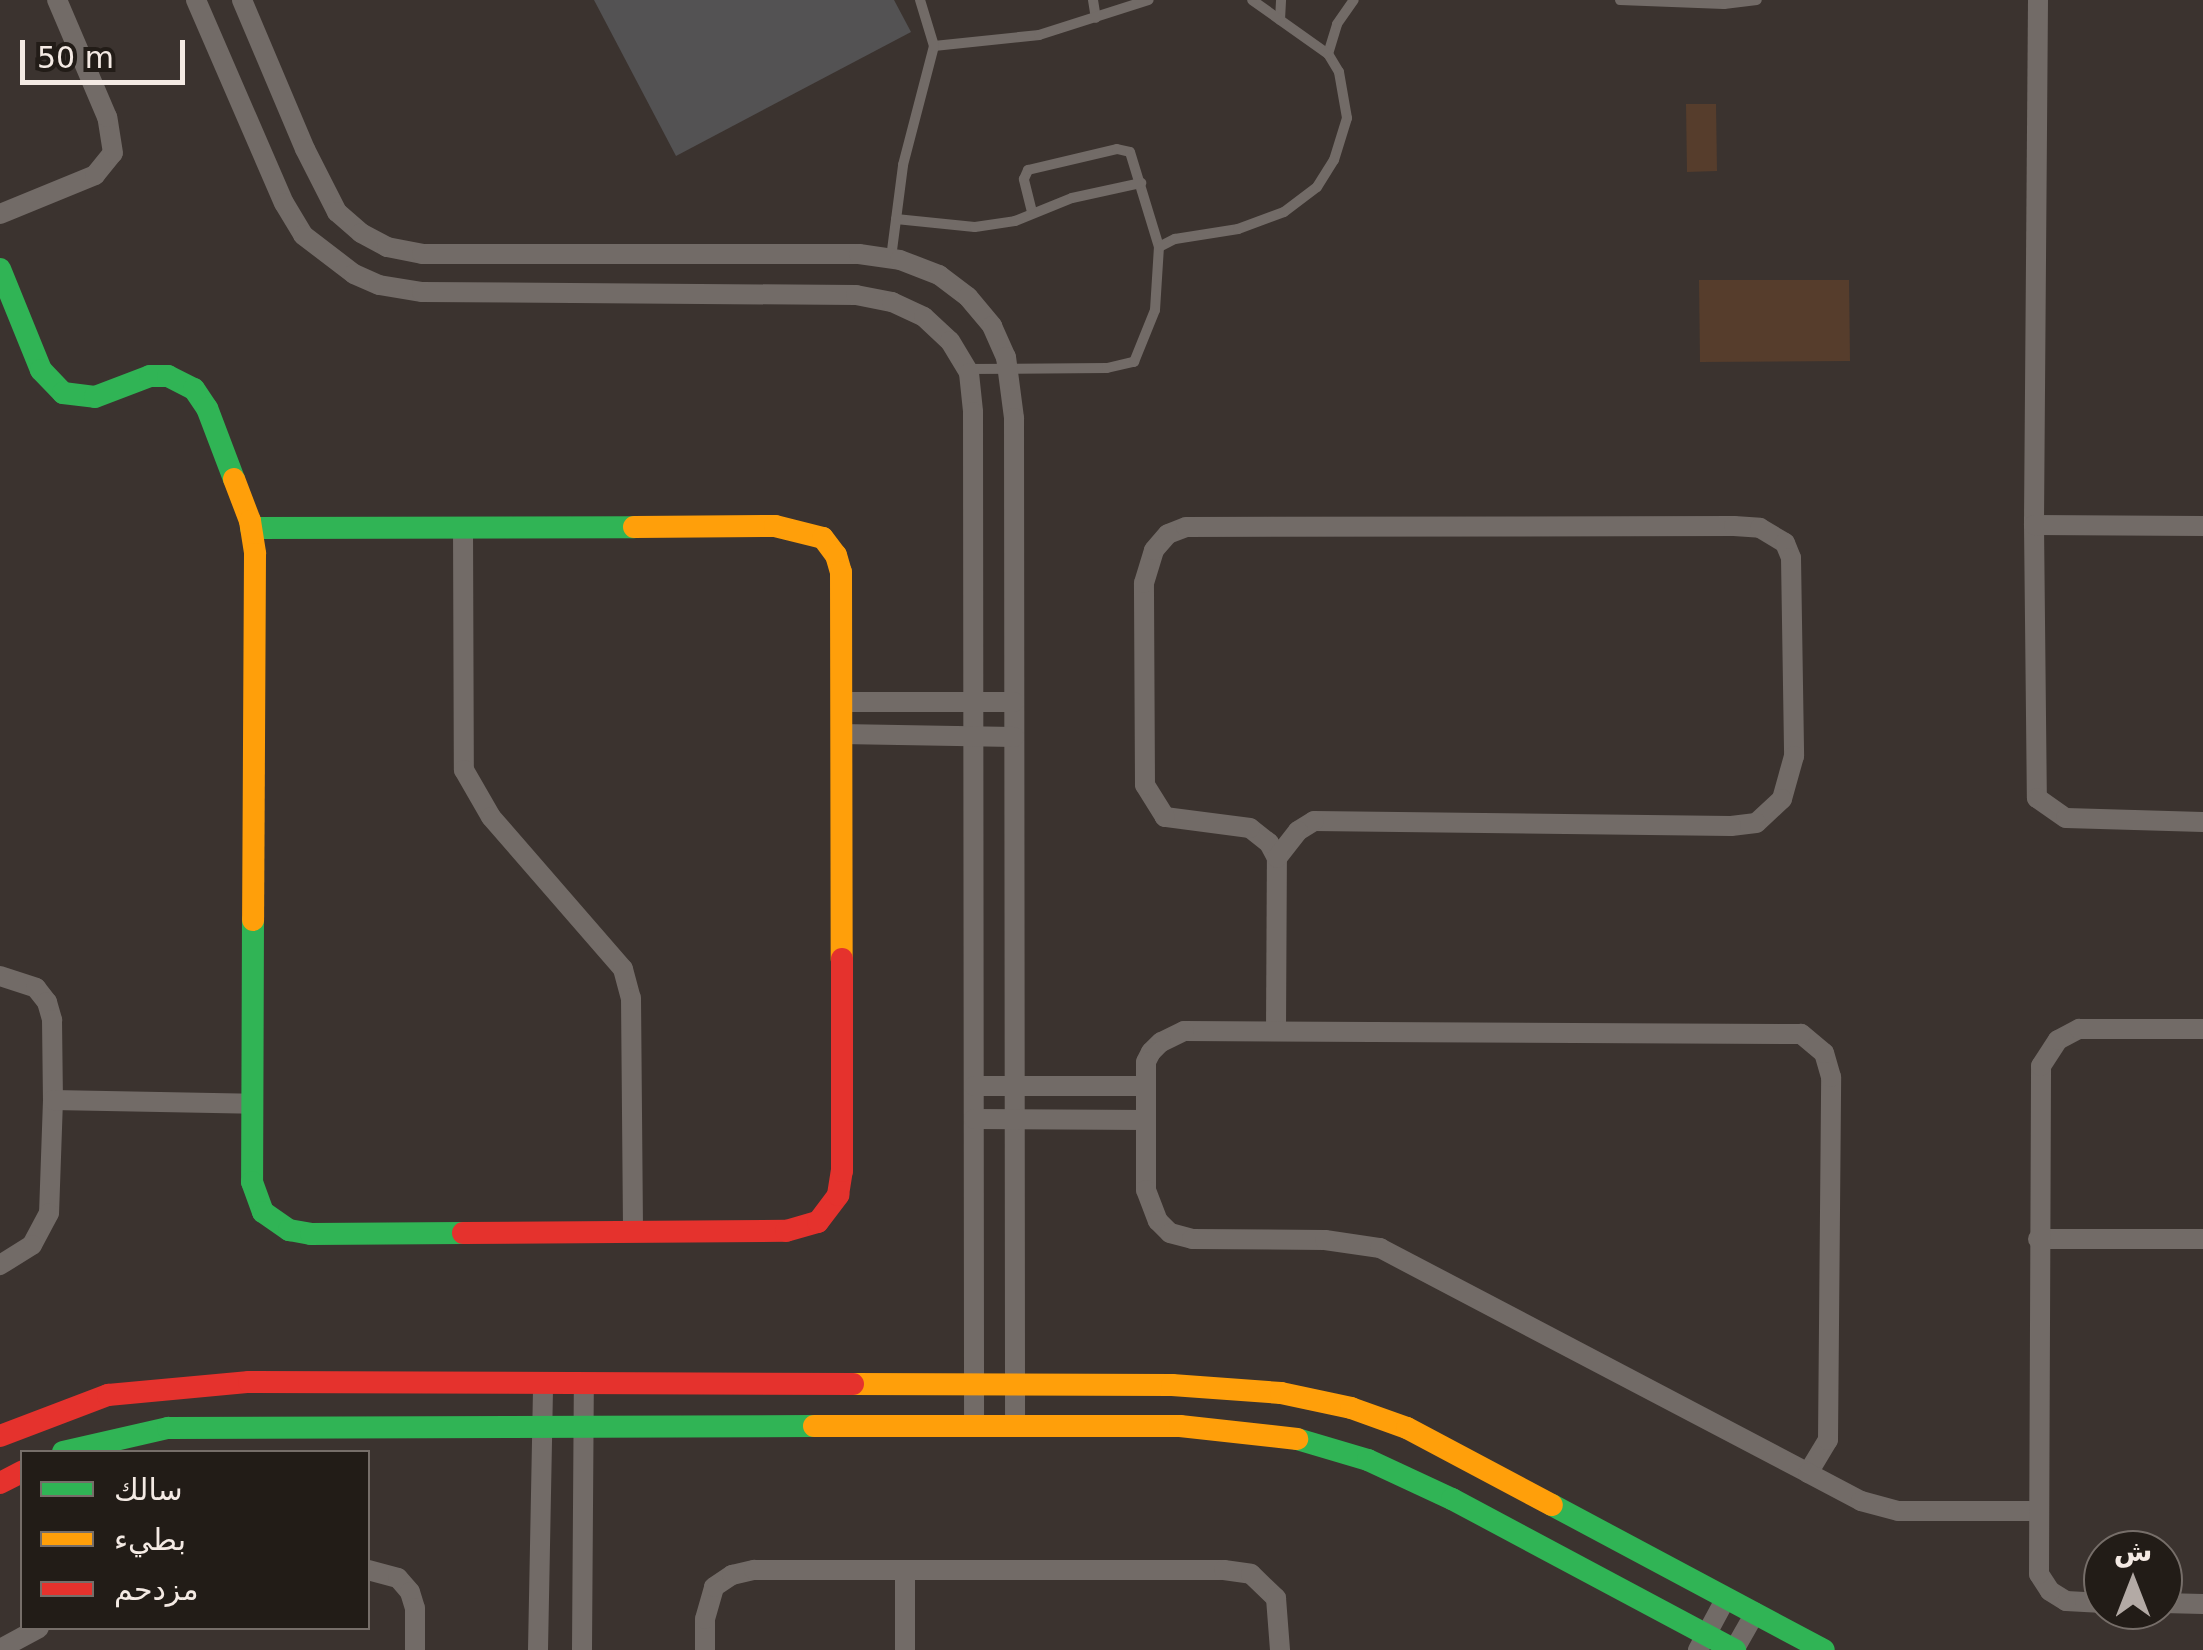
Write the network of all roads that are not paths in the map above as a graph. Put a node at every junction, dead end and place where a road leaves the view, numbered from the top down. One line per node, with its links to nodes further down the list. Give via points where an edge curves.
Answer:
1 (57, 0): 19 (street, via 107,116 112,153 94,175)
2 (196, 0): 25 (street, via 262,158 303,235 379,285)
3 (242, 0): 22 (street, via 337,212 387,247 422,254)
4 (920, 0): 15 (lane)
5 (1093, 0): 13 (lane)
6 (1149, 0): 13 (lane)
7 (1252, 0): 14 (lane)
8 (1281, 0): 14 (lane)
9 (1354, 0): 16 (lane)
10 (1620, 0): 11 (lane)
11 (1756, 0)
12 (2038, 0): 28 (street)
13 (1096, 18): 15 (lane, via 1038,36)
14 (1280, 20): 16 (lane)
15 (934, 46): 20 (lane)
16 (1328, 54): 21 (lane, via 1339,72 1347,118 1317,187 1284,212)
17 (1141, 183): 18 (lane); 18 (lane, via 1130,152 1117,148 1053,161 1028,170 1024,179); 21 (lane)
18 (1032, 212): 20 (lane, via 975,227)
19 (0, 214)
20 (896, 219): 23 (lane)
21 (1159, 247): 27 (lane, via 1155,310 1134,362)
22 (522, 254): 23 (street); 25 (street)
23 (890, 259): 27 (street, via 938,275 968,297 992,326)
24 (0, 269): 31 (street, via 41,370 62,393 94,397 150,376 168,376 194,389 214,424)
25 (516, 292): 26 (street, via 856,294 924,317 950,341)
26 (966, 369): 27 (lane); 33 (street, via 973,412)
27 (1009, 370): 34 (street)
28 (2034, 525): 29 (street); 38 (street, via 2037,798 2066,818)
29 (2203, 526)
30 (463, 527): 31 (street); 32 (street, via 775,526 823,538 840,572); 51 (street, via 464,770 491,818 623,969 631,998)
31 (251, 528): 47 (street)
32 (841, 702): 33 (street); 35 (street)
33 (974, 702): 34 (street); 36 (street)
34 (1014, 702): 37 (street)
35 (841, 734): 36 (street); 51 (street, via 838,1195 804,1229)
36 (974, 736): 37 (street); 43 (street)
37 (1014, 737): 44 (street)
38 (2203, 822)
39 (1277, 858): 39 (street, via 1298,830 1314,822 1756,822 1782,799 1794,756 1792,558 1786,543 1760,528 1734,526 1186,527 1168,534 1154,550 1144,583 1144,785 1165,817 1250,828); 42 (street)
40 (0, 976): 46 (street, via 36,988 46,1002)
41 (2203, 1029): 52 (street, via 2079,1029 2046,1054 2038,1097)
42 (1276, 1031): 45 (street, via 1172,1035 1151,1052); 65 (street, via 1782,1031 1811,1042 1824,1053 1831,1077 1829,1420 1828,1440)
43 (974, 1086): 44 (street); 48 (street)
44 (1014, 1086): 45 (street); 49 (street)
45 (1146, 1086): 50 (street)
46 (52, 1100): 47 (street); 54 (street, via 49,1213 32,1245)
47 (253, 1104): 51 (street, via 255,1198 289,1230)
48 (974, 1119): 49 (street); 57 (street)
49 (1014, 1119): 50 (street); 58 (street)
50 (1146, 1120): 65 (street, via 1146,1190 1170,1233 1380,1248)
51 (633, 1232)
52 (2038, 1239): 53 (street); 66 (street)
53 (2203, 1239)
54 (0, 1265)
55 (543, 1383): 56 (street); 59 (street); 63 (street, via 162,1387 108,1395)
56 (584, 1383): 57 (street); 60 (street)
57 (974, 1384): 58 (street); 61 (street)
58 (1015, 1384): 62 (street); 69 (street, via 1227,1387 1351,1408 1407,1428)
59 (542, 1426): 60 (street); 64 (street, via 168,1428); 76 (street)
60 (584, 1426): 61 (street); 77 (street)
61 (974, 1426): 62 (street)
62 (1015, 1426): 73 (street, via 1180,1426 1311,1441 1452,1499)
63 (0, 1436)
64 (72, 1450)
65 (1808, 1473): 66 (street, via 1898,1511)
66 (2039, 1511): 70 (street, via 2039,1574 2050,1591)
67 (905, 1570): 78 (street, via 732,1575 709,1601); 79 (street); 80 (street, via 1251,1574 1276,1598)
68 (370, 1571): 75 (street, via 398,1578 410,1592)
69 (1726, 1598): 71 (street); 73 (street)
70 (2083, 1601)
71 (1755, 1613): 81 (street); 82 (street)
72 (34, 1630): 74 (street)
73 (1702, 1642): 81 (street)
74 (0, 1649)
75 (415, 1650)
76 (538, 1650)
77 (582, 1650)
78 (705, 1650)
79 (905, 1650)
80 (1280, 1650)
81 (1734, 1650)
82 (1824, 1650)

